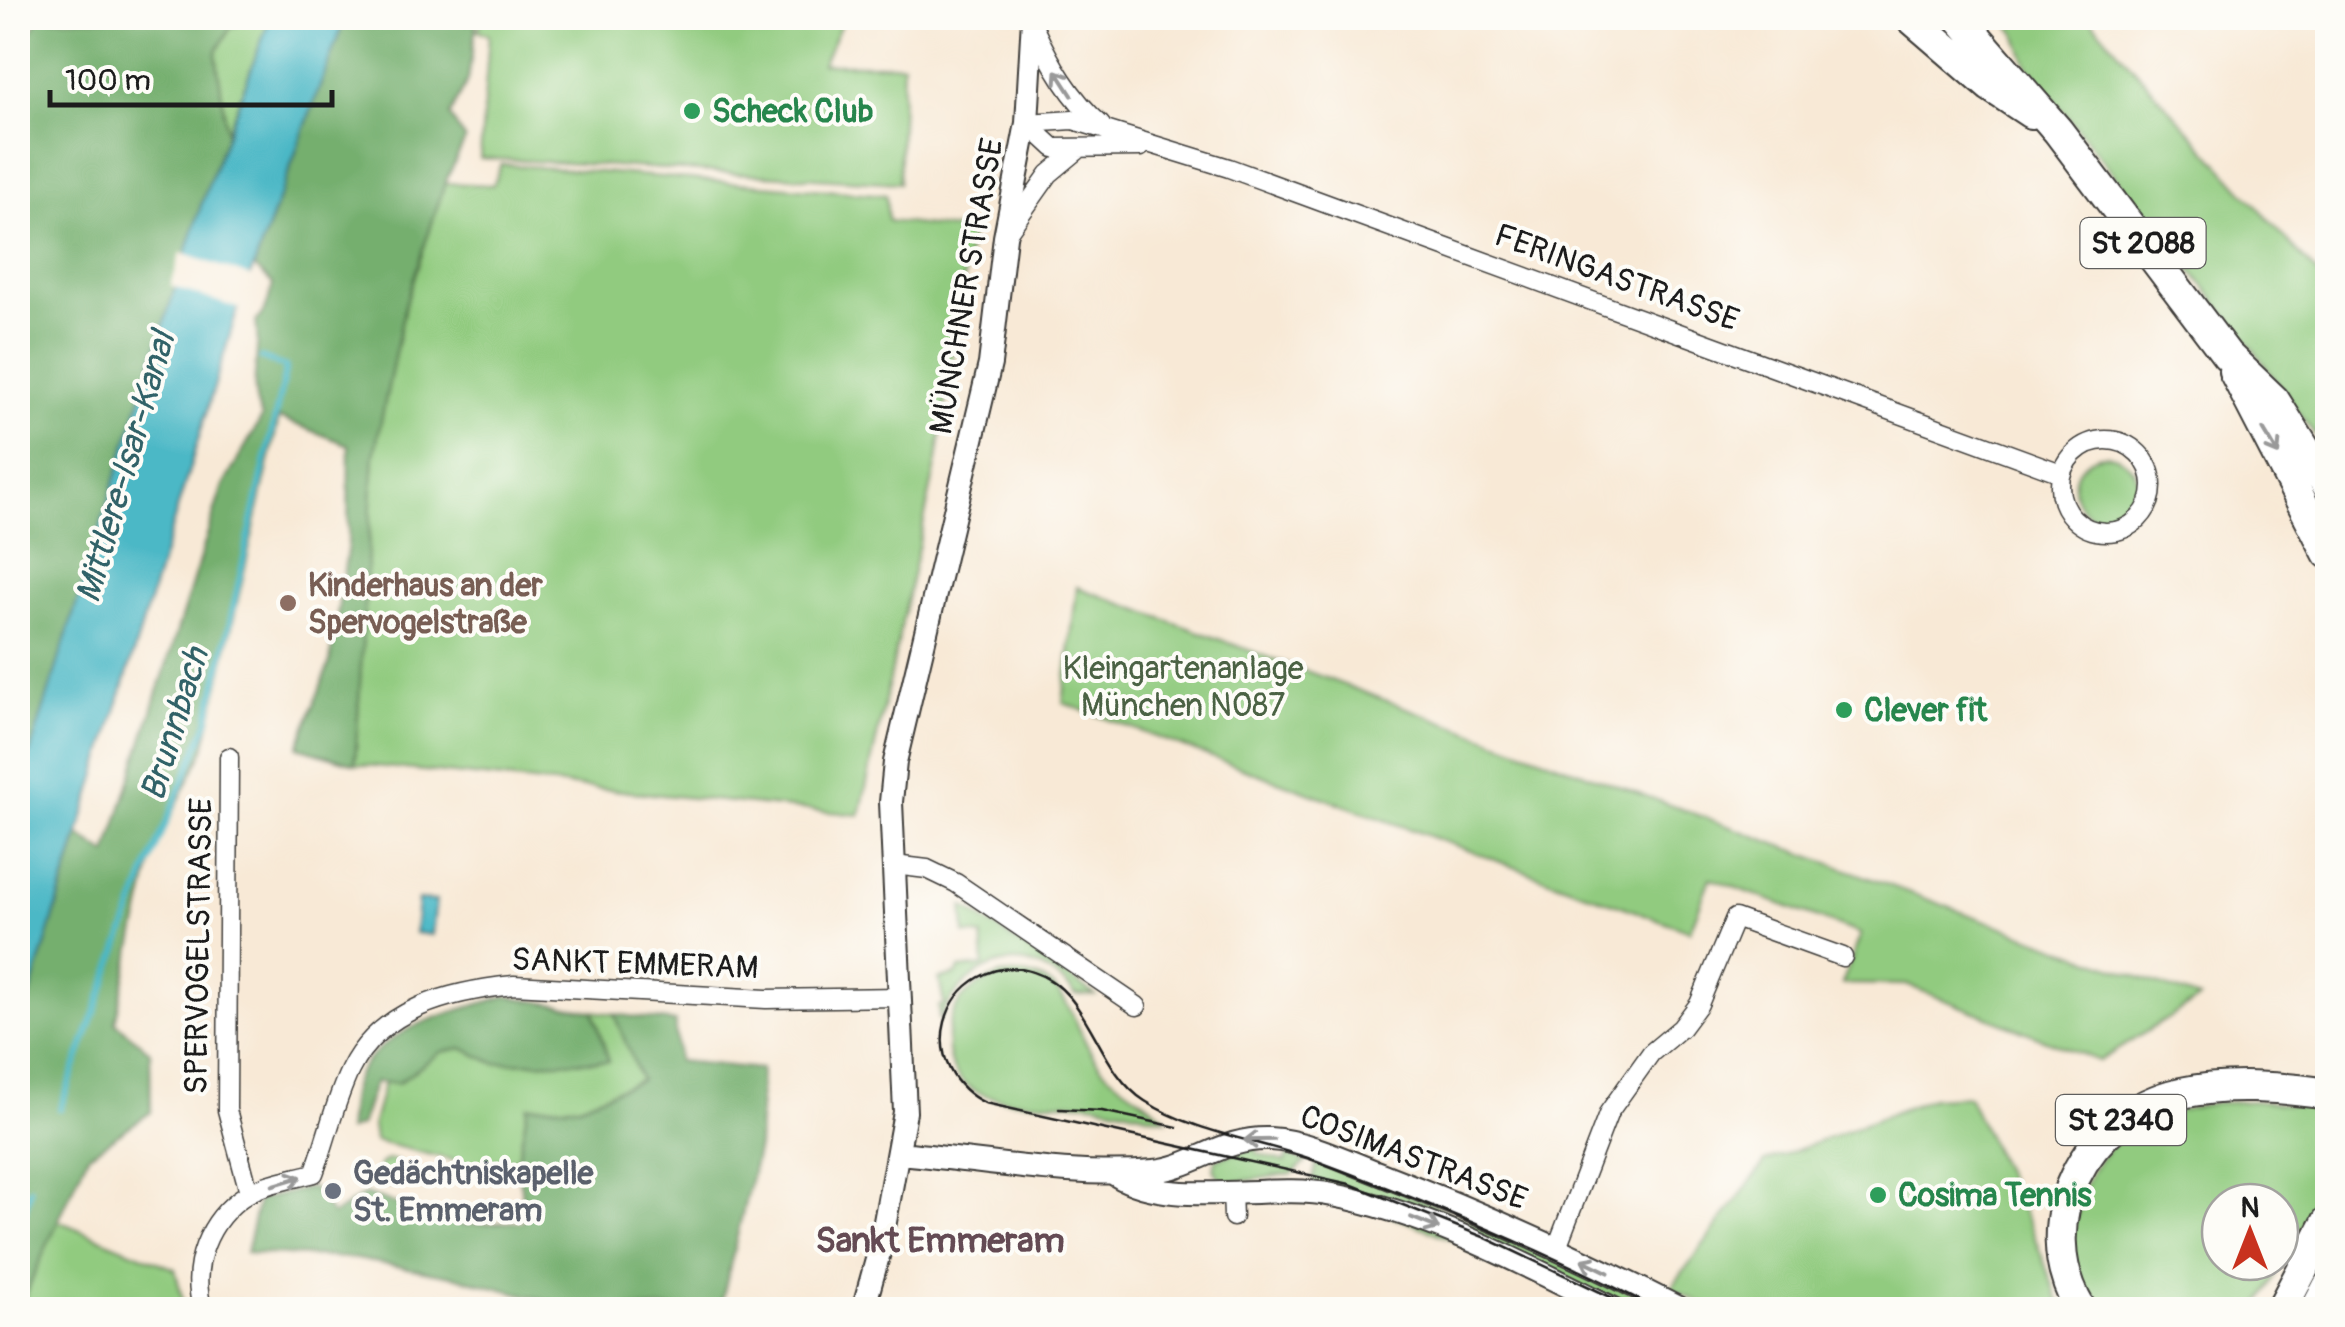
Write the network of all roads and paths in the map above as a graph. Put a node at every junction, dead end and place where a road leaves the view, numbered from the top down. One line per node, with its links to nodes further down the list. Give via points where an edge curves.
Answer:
1 (1911, 18): 5 (highway, via 1990,86)
2 (1960, 18): 5 (highway, St 2088)
3 (1033, 22): 4 (main road, MÜNCHNER STRASSE); 6 (street, FERINGASTRASSE, one-way to 3, via 1081,108)
4 (1027, 124): 6 (street, FERINGASTRASSE, via 1073,120); 8 (street, FERINGASTRASSE, via 1054,148); 9 (main road, MÜNCHNER STRASSE)
5 (2058, 131): 10 (highway, St 2088)
6 (1108, 132): 7 (street, FERINGASTRASSE)
7 (1150, 146): 8 (street, FERINGASTRASSE); 11 (street, FERINGASTRASSE, via 1292,190)
8 (1078, 150): 9 (street, via 1049,174)
9 (1005, 237): 15 (main road, MÜNCHNER STRASSE, via 990,364 894,762)
10 (2227, 355): 12 (highway, St 2088, via 2274,400); 13 (highway, St 2088, one-way to 13)
11 (2062, 472): 11 (street, via 2066,509 2089,530 2124,529 2148,506 2151,475 2126,445 2088,444)
12 (2328, 486)
13 (2328, 553)
14 (229, 756): 24 (street, SPERVOGELSTRASSE, via 227,1110)
15 (894, 864): 17 (main road, MÜNCHNER STRASSE); 18 (street, via 956,883)
16 (1843, 956): 27 (street, via 1735,918 1700,1004 1651,1053 1609,1112)
17 (901, 997): 21 (main road, MÜNCHNER STRASSE, via 905,1112); 24 (street, SANKT EMMERAM, one-way to 17, via 314,1173 352,1066 371,1038 434,1000 473,989 562,986 766,998)
18 (1137, 1006)
19 (2328, 1094): 34 (highway, St 2340, via 2254,1087 2178,1094 2144,1106 2098,1140 2070,1182 2060,1223 2065,1274)
20 (1214, 1148): 22 (main road, COSIMASTRASSE, via 1167,1169); 23 (main road, via 1205,1172 1212,1186); 27 (main road, COSIMASTRASSE, one-way to 20, via 1308,1147 1250,1140)
21 (898, 1152): 22 (main road, COSIMASTRASSE); 31 (main road, MÜNCHNER STRASSE)
22 (1112, 1173): 23 (main road, COSIMASTRASSE, via 1134,1186)
23 (1226, 1191): 25 (street); 32 (main road, COSIMASTRASSE, one-way to 32, via 1300,1190 1361,1201)
24 (249, 1192): 30 (street, via 223,1214 196,1266)
25 (1233, 1217)
26 (2328, 1221): 29 (highway)
27 (1557, 1248): 33 (main road, COSIMASTRASSE, one-way to 27)
28 (2328, 1287): 35 (highway)
29 (2281, 1308)
30 (202, 1310)
31 (863, 1310)
32 (1616, 1310)
33 (1682, 1310)
34 (2081, 1310)
35 (2316, 1310)

